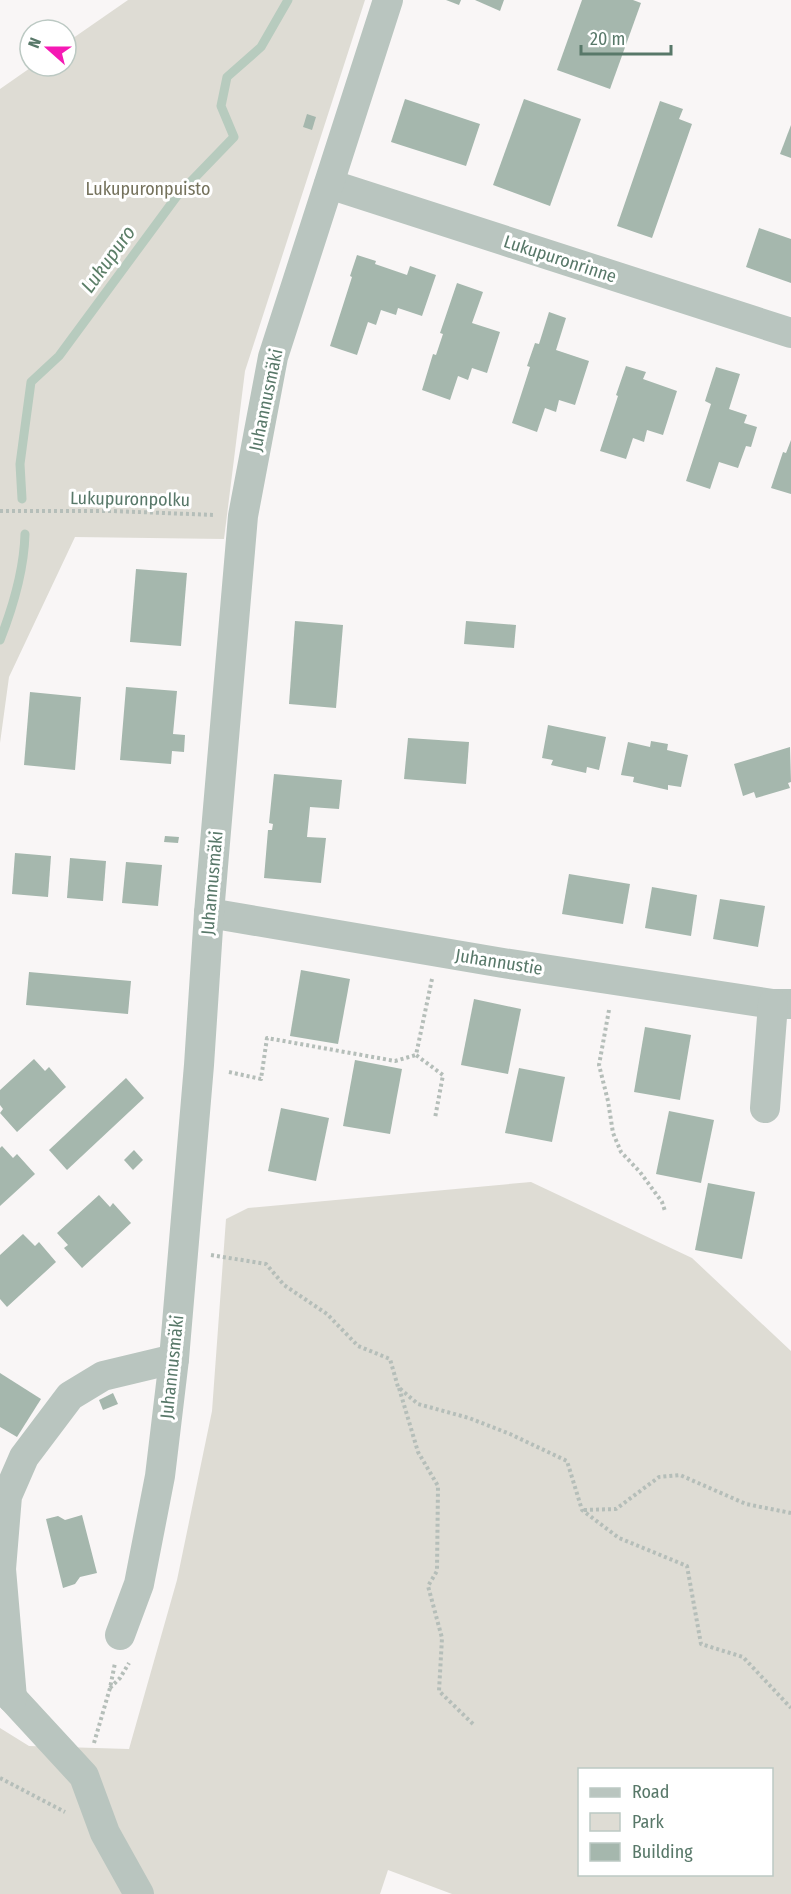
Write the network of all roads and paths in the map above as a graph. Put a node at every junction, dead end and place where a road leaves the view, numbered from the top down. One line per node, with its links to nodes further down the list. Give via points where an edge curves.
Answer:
1 (388, 0): 2 (street, Juhannusmäki)
2 (329, 184): 3 (street, Lukupuronrinne); 5 (street, Juhannusmäki, via 273,357)
3 (791, 333)
4 (0, 511): 5 (path, Lukupuronpolku)
5 (243, 516): 6 (street, Juhannusmäki)
6 (209, 913): 7 (street, Juhannustie); 11 (street, Juhannusmäki)
7 (437, 952): 8 (street, Juhannustie); 10 (path)
8 (615, 980): 9 (street, Juhannustie); 14 (path, via 599,1065 613,1133 621,1152 640,1172)
9 (782, 1004): 12 (street)
10 (416, 1055): 11 (path, via 395,1060 267,1038 261,1079); 13 (path, via 443,1075)
11 (199, 1065): 16 (street, Juhannusmäki)
12 (765, 1108)
13 (435, 1118)
14 (665, 1211)
15 (208, 1255): 17 (path, via 266,1264 284,1285 327,1314 358,1346 390,1359)
16 (174, 1359): 20 (street, Juhannusmäki, via 160,1476 139,1584); 21 (street, via 103,1376 70,1396 24,1457 7,1496 1,1569)
17 (399, 1387): 18 (path, via 418,1404 469,1418 567,1461); 23 (path, via 418,1452 438,1486 437,1571 428,1586 442,1638 440,1692)
18 (582, 1510): 19 (path, via 616,1509 659,1477 680,1475 746,1504); 22 (path, via 619,1538 687,1566 701,1644 743,1657)
19 (791, 1514)
20 (120, 1635): 24 (path, via 110,1688)
21 (6, 1692): 24 (street)
22 (791, 1708)
23 (474, 1725)
24 (84, 1776): 26 (street)
25 (0, 1778): 26 (path)
26 (105, 1833): 27 (street)
27 (139, 1894)

